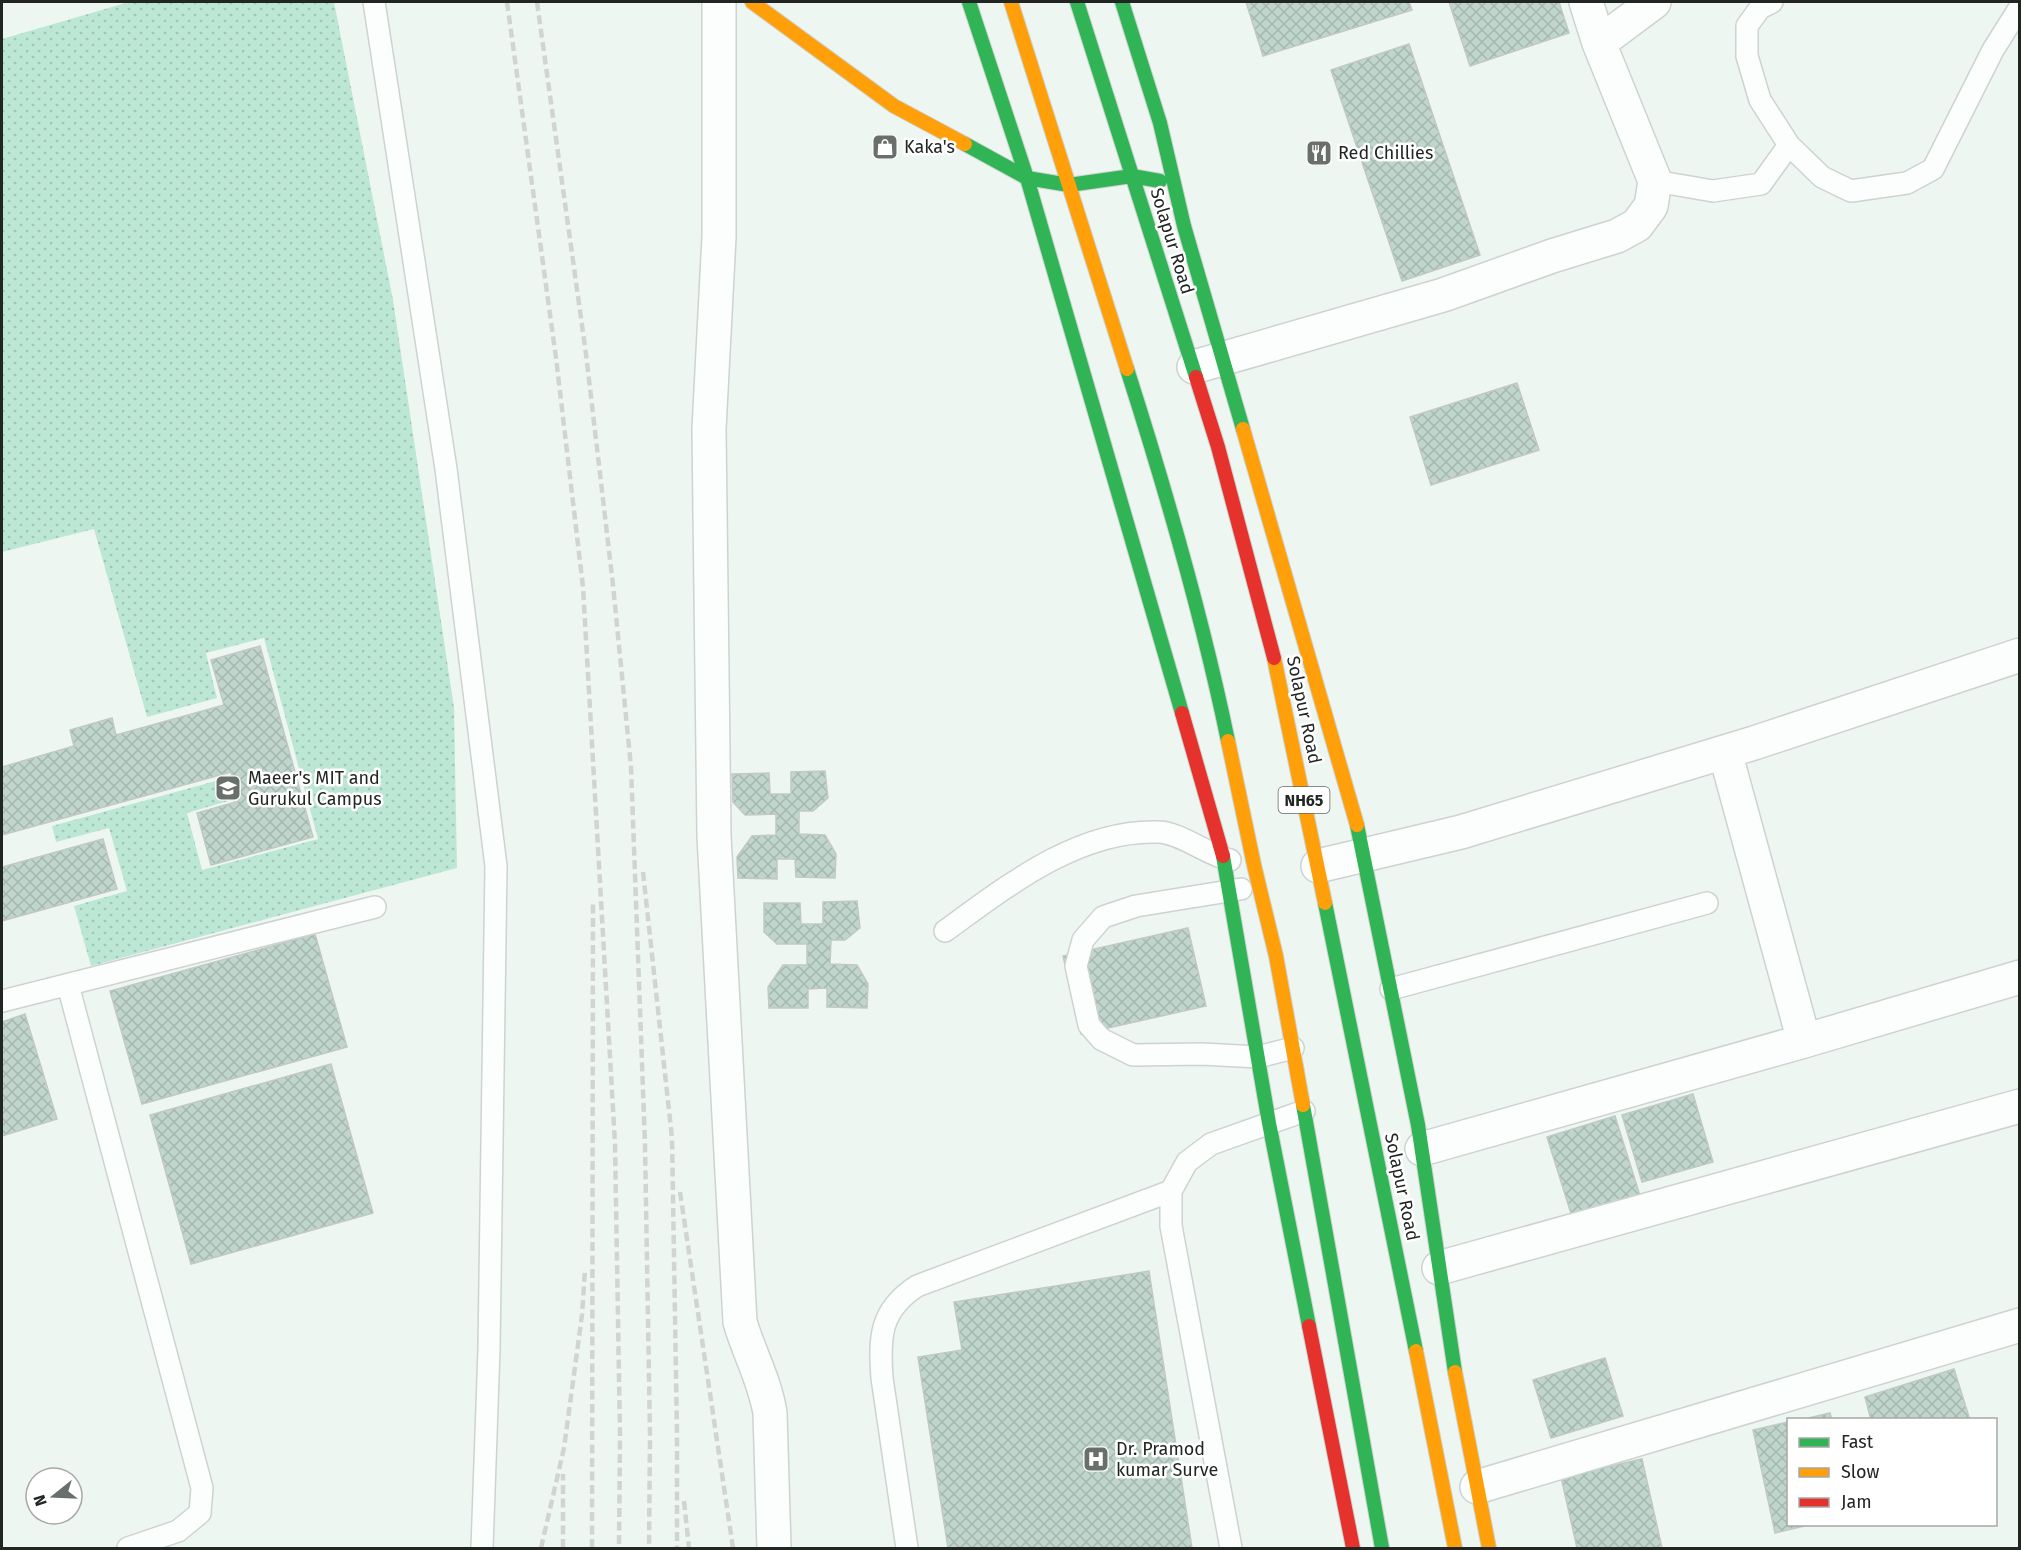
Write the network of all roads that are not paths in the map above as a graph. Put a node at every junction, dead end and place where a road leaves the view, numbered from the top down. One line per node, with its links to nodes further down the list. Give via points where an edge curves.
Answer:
1 (374, 2): 47 (lane, via 446,469 496,866 490,1337)
2 (718, 2): 48 (street, via 719,237 709,429 714,836 740,1322 767,1394 770,1413)
3 (752, 2): 15 (main road, via 894,106)
4 (969, 2): 15 (main road)
5 (1011, 2): 18 (main road)
6 (1077, 2): 14 (main road, Solapur Road / NH65)
7 (1122, 2): 17 (main road, via 1160,123)
8 (1586, 2): 12 (street)
9 (1654, 2): 12 (street)
10 (1772, 2): 13 (lane, via 1760,8 1747,26 1747,56 1760,100)
11 (2019, 7): 13 (lane, via 1933,169 1907,183 1851,191 1822,177)
12 (1599, 43): 16 (street)
13 (1789, 145): 16 (lane, via 1761,184 1713,191)
14 (1132, 176): 17 (main road); 18 (main road); 19 (main road, Solapur Road / NH65)
15 (1027, 178): 18 (main road); 23 (main road)
16 (1654, 181): 19 (street, via 1651,206 1637,225 1617,236 1443,295)
17 (1174, 184): 19 (main road)
18 (1069, 185): 24 (main road, via 1160,476 1216,684)
19 (1207, 363): 22 (main road, via 1355,814); 25 (main road, Solapur Road / NH65, via 1218,447 1277,669)
20 (2019, 655): 21 (street)
21 (1725, 752): 22 (street, via 1461,832); 35 (street)
22 (1363, 855): 25 (street); 33 (main road)
23 (1224, 859): 24 (lane); 27 (main road); 30 (lane, via 1160,831 1111,836 1053,859)
24 (1254, 865): 26 (main road)
25 (1318, 866): 53 (main road, Solapur Road / NH65)
26 (1259, 886): 27 (lane); 36 (main road)
27 (1229, 891): 37 (main road); 37 (lane, via 1136,906 1103,917 1083,940 1076,966 1089,1025 1101,1039 1132,1054)
28 (1707, 903): 33 (lane)
29 (375, 907): 32 (lane)
30 (945, 931)
31 (2019, 976): 35 (street)
32 (68, 985): 34 (lane); 46 (lane, via 202,1488 200,1513 178,1531)
33 (1391, 990): 41 (main road)
34 (2, 1001)
35 (1804, 1041): 41 (street)
36 (1293, 1048): 37 (lane); 39 (main road)
37 (1258, 1057): 40 (main road)
38 (2019, 1106): 43 (street)
39 (1304, 1111): 40 (lane); 52 (main road)
40 (1269, 1123): 42 (lane, via 1211,1144 1186,1162); 51 (main road)
41 (1422, 1149): 43 (main road)
42 (1171, 1191): 49 (lane, via 917,1287 891,1309 880,1350); 50 (lane, via 1171,1226)
43 (1439, 1268): 45 (main road)
44 (2017, 1334): 45 (street)
45 (1477, 1487): 54 (main road)
46 (129, 1548)
47 (482, 1548)
48 (774, 1548)
49 (907, 1548)
50 (1231, 1548)
51 (1353, 1548)
52 (1382, 1548)
53 (1455, 1548)
54 (1489, 1548)

